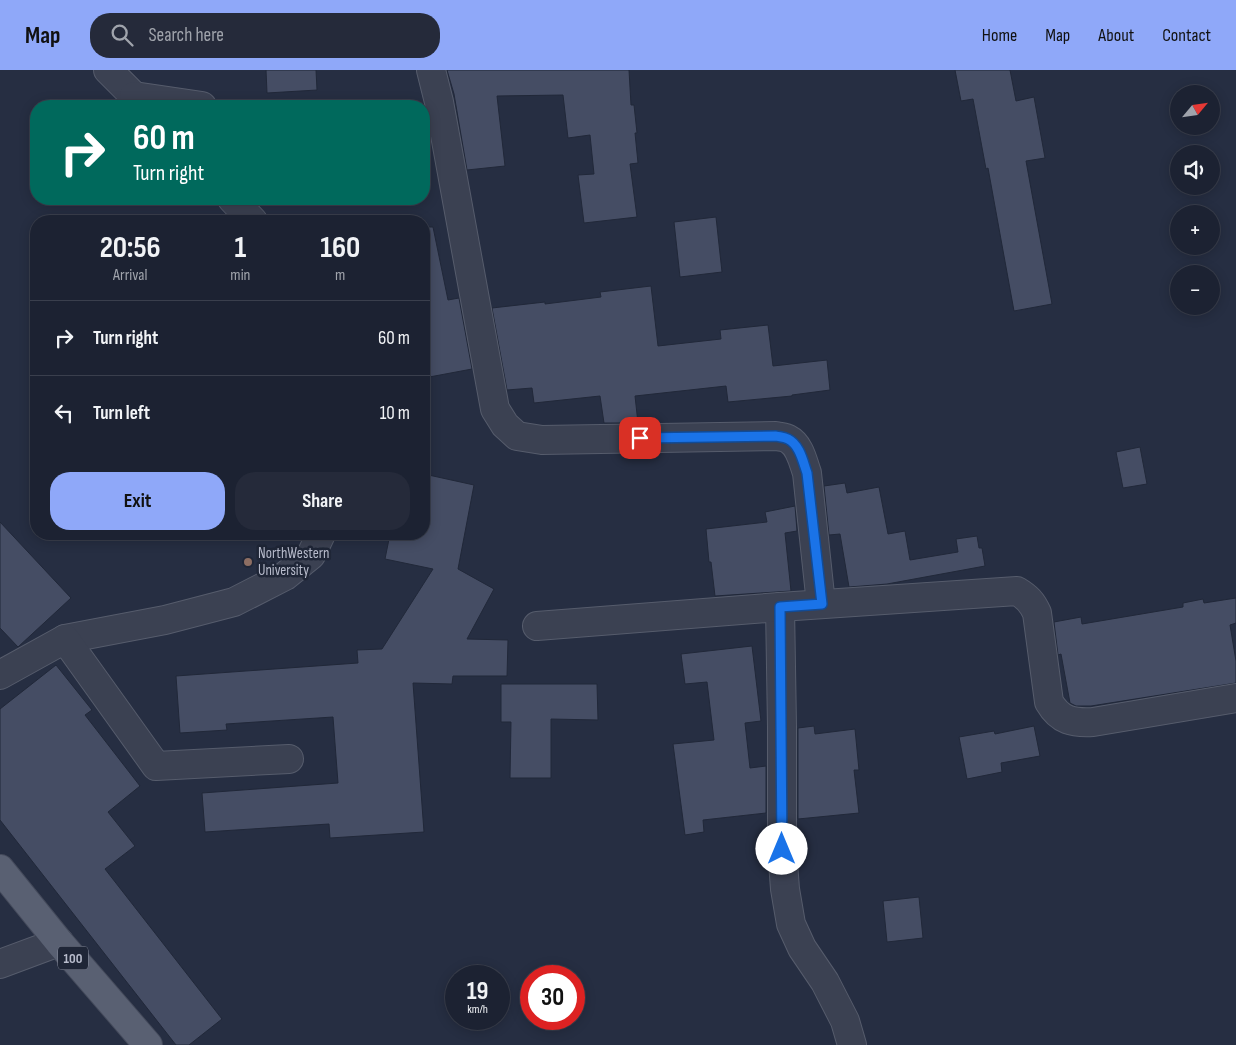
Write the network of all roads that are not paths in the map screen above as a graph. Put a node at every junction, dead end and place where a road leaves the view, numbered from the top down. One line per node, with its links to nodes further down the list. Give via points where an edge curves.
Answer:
1 (108, 70): 3 (street)
2 (431, 70): 7 (street, via 495,409 505,425 517,436 542,440 776,436 789,439 797,446 807,473)
3 (138, 100)
4 (238, 205): 5 (street)
5 (247, 215)
6 (318, 540): 10 (street, via 311,556 285,576 234,602 165,620)
7 (822, 604): 8 (street); 12 (street, via 1017,591 1032,602 1037,613 1049,702 1064,719 1079,723)
8 (780, 607): 9 (street); 18 (street, via 784,889 792,924 802,948 845,1021)
9 (537, 626)
10 (65, 639): 11 (street); 13 (street, via 156,766)
11 (0, 676)
12 (1236, 698)
13 (289, 759)
14 (0, 869): 15 (main road, 100)
15 (59, 942): 16 (street); 17 (main road, 100)
16 (0, 964)
17 (148, 1045)
18 (852, 1045)

